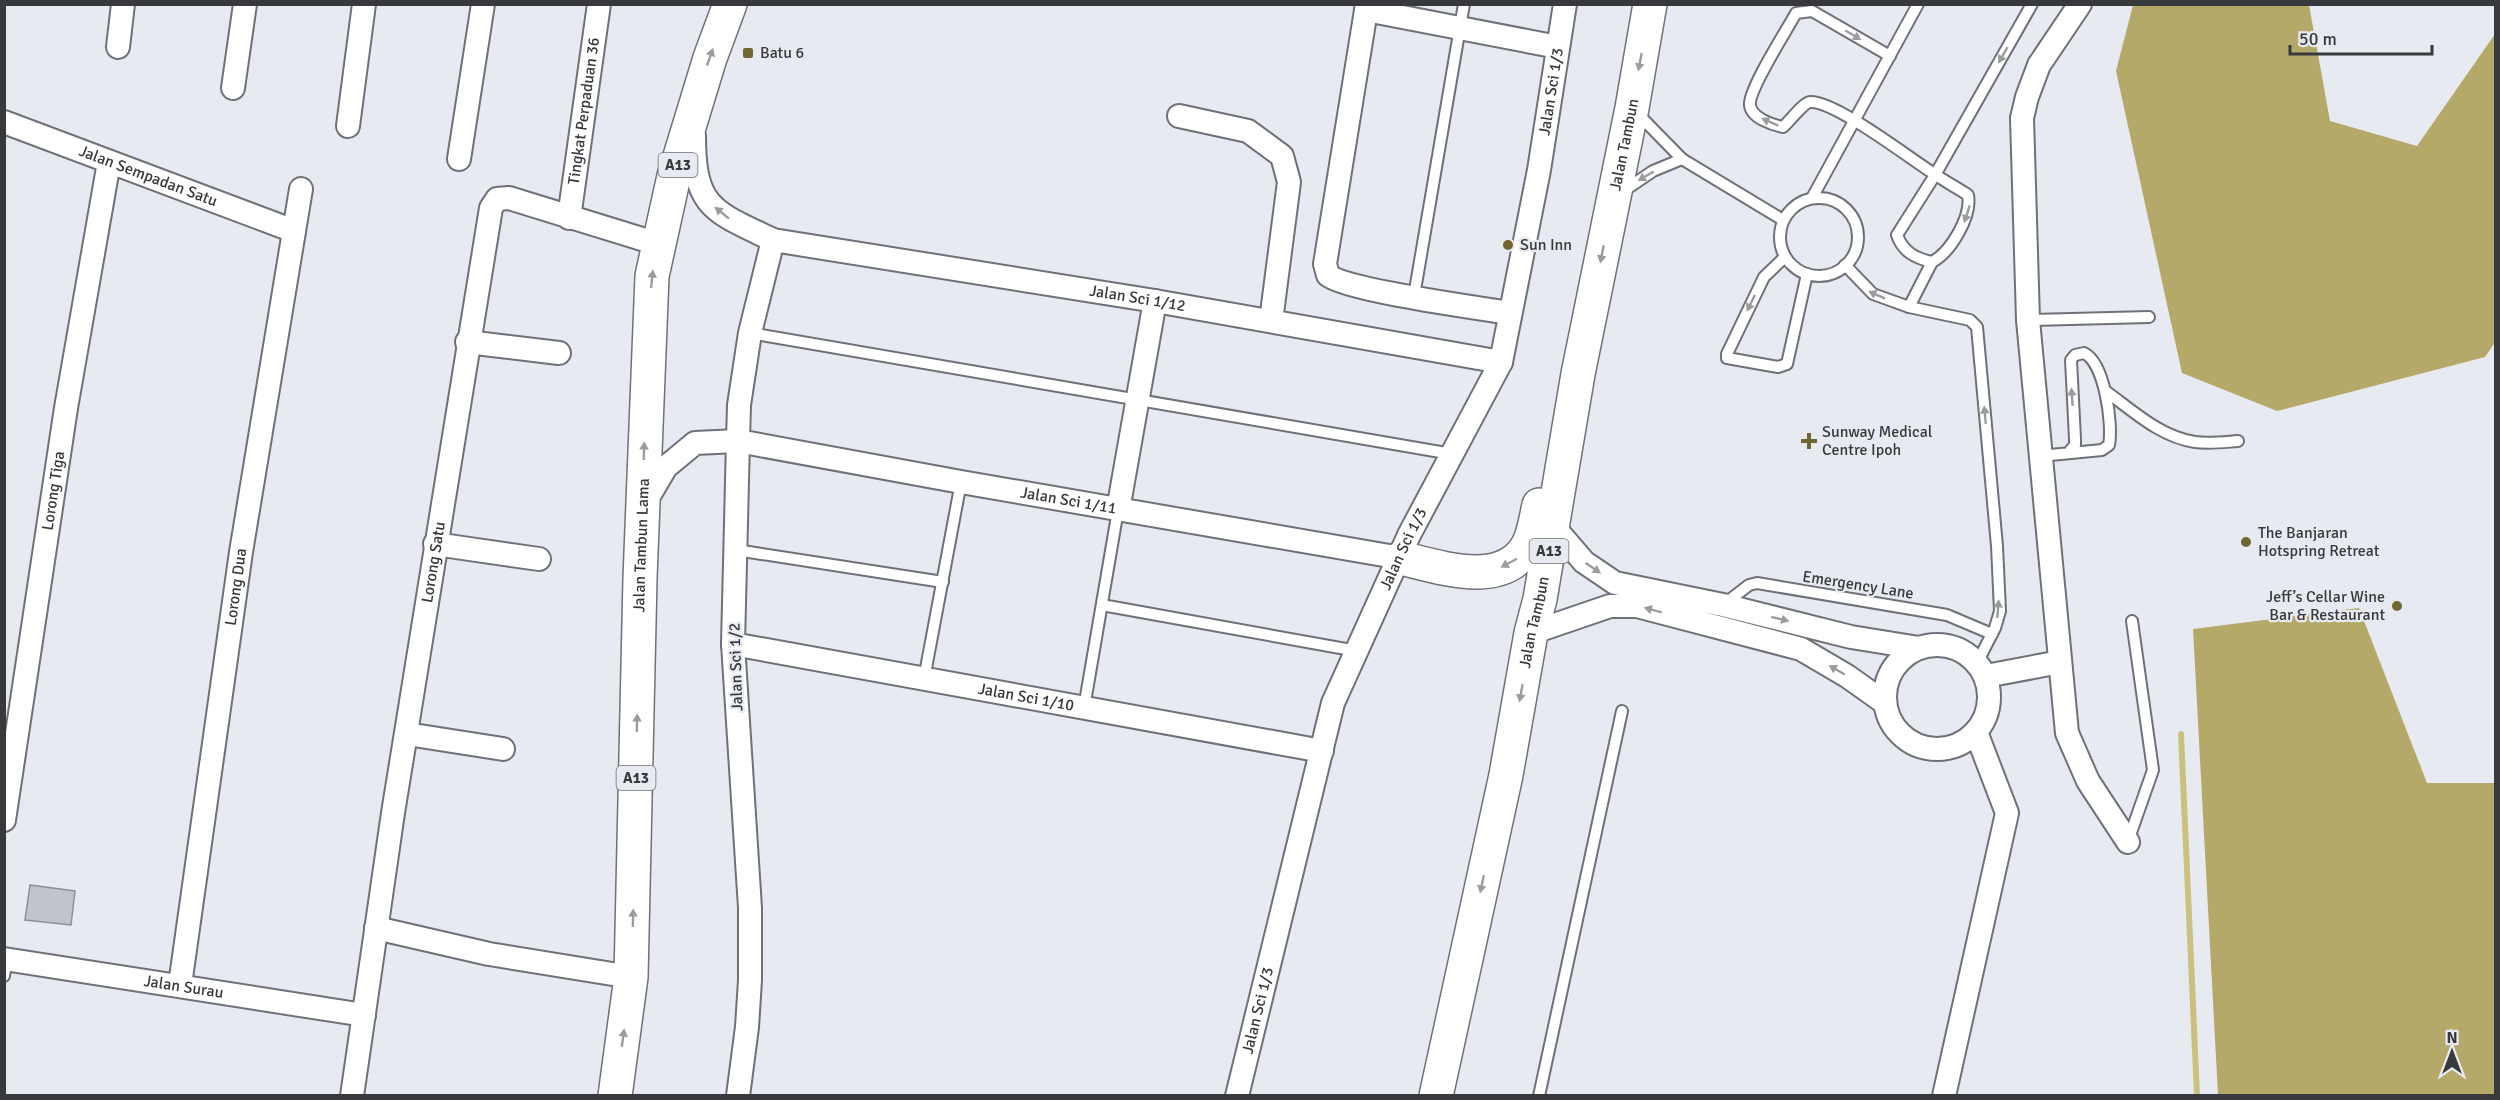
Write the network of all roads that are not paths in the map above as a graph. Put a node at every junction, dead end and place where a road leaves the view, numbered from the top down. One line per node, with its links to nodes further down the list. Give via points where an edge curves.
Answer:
1 (123, 4): 15 (street)
2 (245, 4): 18 (street)
3 (364, 4): 24 (street)
4 (483, 4): 25 (street)
5 (599, 4): 32 (street, Tingkat Perpaduan 36)
6 (730, 4): 20 (main road, Jalan Tambun Lama / A13, one-way to 6)
7 (1464, 4): 14 (lane)
8 (1565, 4): 16 (street, Jalan Sci 1/3)
9 (1650, 4): 19 (main road, Jalan Tambun / A13, one-way to 19)
10 (1918, 4): 17 (lane)
11 (2032, 4): 28 (lane, one-way to 28)
12 (2080, 4): 46 (street, via 2039,65 2022,118)
13 (1367, 7): 14 (street); 41 (street, via 1325,270 1331,278 1345,283)
14 (1460, 28): 16 (street); 41 (lane)
15 (118, 46)
16 (1558, 46): 44 (street, Jalan Sci 1/3, via 1539,170)
17 (1890, 56): 22 (lane); 22 (lane, one-way to 17, via 1821,104 1808,102 1783,127 1772,125 1753,112 1750,99 1796,13 1812,11)
18 (233, 88)
19 (1632, 108): 26 (lane); 30 (main road, Jalan Tambun / A13)
20 (694, 110): 35 (main road, Jalan Tambun Lama / A13); 36 (street, Jalan Sci 1/12, one-way to 20, via 724,216 703,194 695,172)
21 (1179, 116): 47 (street, via 1248,131 1282,156 1289,182)
22 (1854, 121): 28 (lane); 31 (lane)
23 (4, 122): 27 (street, Jalan Sempadan Satu)
24 (348, 126)
25 (459, 159)
26 (1682, 159): 30 (lane, one-way to 30, via 1653,171); 33 (lane)
27 (109, 162): 34 (street, Jalan Sempadan Satu); 87 (street, Lorong Tiga, via 66,408)
28 (1935, 175): 38 (lane, via 1897,235 1901,247 1918,259); 38 (lane, one-way to 38, via 1968,195 1970,206 1940,258)
29 (301, 189): 34 (street, Lorong Dua)
30 (1614, 198): 52 (main road, Jalan Tambun / A13, one-way to 52)
31 (1812, 198): 33 (lane, via 1795,206); 39 (lane, via 1831,199 1853,217 1858,244)
32 (569, 218): 35 (street, Lorong Satu); 49 (street, Lorong Satu, via 509,198 493,202)
33 (1783, 220): 37 (lane, via 1780,238)
34 (294, 231): 92 (street, Lorong Dua, via 241,552)
35 (661, 232): 61 (main road, Jalan Tambun Lama / A13, one-way to 35, via 649,315)
36 (773, 240): 42 (street, Jalan Sci 1/12); 48 (street, Jalan Sci 1/2)
37 (1785, 257): 40 (lane); 40 (lane, one-way to 40, via 1764,277 1727,358 1778,367 1787,364)
38 (1932, 262): 43 (lane)
39 (1845, 266): 40 (lane, via 1826,275); 43 (lane, one-way to 39, via 1868,291)
40 (1807, 274)
41 (1414, 296): 44 (street)
42 (1155, 301): 47 (street, Jalan Sci 1/12); 54 (street)
43 (1909, 307): 73 (lane, one-way to 43, via 2000,611 1997,546 1977,327 1970,320)
44 (1510, 313): 51 (street, Jalan Sci 1/3)
45 (2149, 317): 46 (lane)
46 (2028, 320): 59 (street)
47 (1271, 321): 51 (street, Jalan Sci 1/12)
48 (750, 333): 54 (lane); 55 (street, Jalan Sci 1/2)
49 (467, 342): 50 (street); 64 (street, Lorong Satu)
50 (559, 353)
51 (1501, 362): 58 (street, Jalan Sci 1/3)
52 (1578, 374): 63 (main road, Jalan Tambun / A13); 66 (main road, one-way to 66, via 1555,437 1528,545 1515,562 1488,573 1450,570)
53 (2106, 392): 56 (lane, via 2175,437 2197,442); 57 (lane, via 2109,446); 57 (lane, one-way to 53, via 2075,444 2070,366 2075,355 2084,353 2091,358)
54 (1137, 401): 58 (lane); 62 (street)
55 (738, 441): 60 (street, Jalan Sci 1/11); 61 (street, Jalan Sci 1/11, via 695,443 666,467); 65 (street, Jalan Sci 1/2)
56 (2238, 441)
57 (2068, 453): 59 (lane)
58 (1452, 454): 66 (street, Jalan Sci 1/3)
59 (2040, 456): 77 (street)
60 (961, 482): 62 (street, Jalan Sci 1/11); 68 (lane)
61 (642, 509): 91 (main road, Jalan Tambun Lama / A13, one-way to 61)
62 (1118, 510): 66 (street, Jalan Sci 1/11); 69 (lane)
63 (1553, 526): 70 (street, one-way to 70, via 1584,562 1615,583); 72 (main road, Jalan Tambun / A13)
64 (435, 543): 67 (street); 84 (street, Lorong Satu)
65 (736, 550): 68 (lane); 74 (street, Jalan Sci 1/2)
66 (1401, 558): 76 (street, Jalan Sci 1/3)
67 (539, 559)
68 (942, 582): 79 (lane)
69 (1102, 605): 76 (lane); 81 (lane)
70 (1723, 605): 73 (lane, Emergency Lane, via 1757,583 1947,615); 75 (street, one-way to 75)
71 (2132, 621): 88 (lane, via 2152,770)
72 (1531, 633): 80 (street, one-way to 72, via 1801,650 1637,606 1610,606); 98 (main road, Jalan Tambun / A13, one-way to 98, via 1509,763)
73 (1992, 634): 78 (lane)
74 (733, 644): 79 (street, Jalan Sci 1/10); 96 (street, Jalan Sci 1/2, via 750,908 747,1027)
75 (1919, 648): 78 (street, via 1950,646 1965,653); 80 (street, via 1892,670)
76 (1357, 651): 86 (street, Jalan Sci 1/3, via 1333,703)
77 (2060, 662): 78 (street); 88 (street, via 2067,733 2088,781)
78 (1981, 670): 83 (street, via 1989,691 1989,705)
79 (924, 679): 81 (street, Jalan Sci 1/10)
80 (1885, 703): 83 (street, via 1890,719 1913,743 1947,748)
81 (1084, 708): 86 (street, Jalan Sci 1/10)
82 (1622, 711): 99 (lane)
83 (1976, 732): 100 (street, via 2007,813)
84 (407, 734): 85 (street); 89 (street, Lorong Satu)
85 (503, 749)
86 (1322, 751): 97 (street, Jalan Sci 1/3)
87 (4, 820)
88 (2128, 842)
89 (376, 928): 91 (street, via 489,954); 93 (street, Lorong Satu)
90 (5, 964): 92 (street, Jalan Surau)
91 (632, 977): 95 (main road, Jalan Tambun Lama / A13, one-way to 91)
92 (180, 986): 93 (street, Jalan Surau)
93 (364, 1015): 94 (street, Lorong Satu)
94 (352, 1095)
95 (615, 1095)
96 (738, 1095)
97 (1237, 1095)
98 (1436, 1095)
99 (1539, 1095)
100 (1944, 1095)

